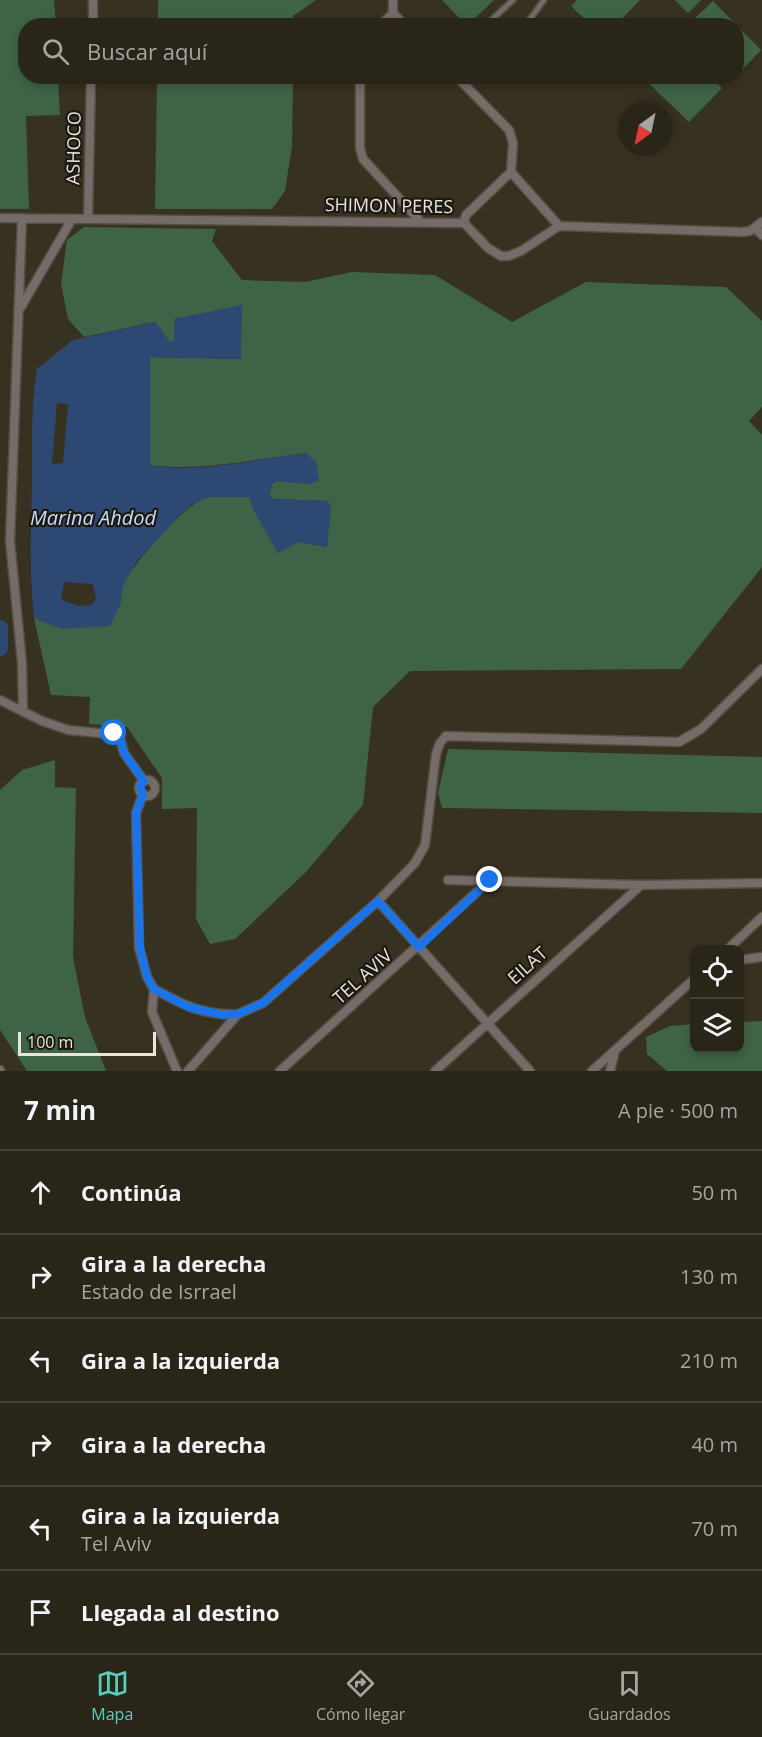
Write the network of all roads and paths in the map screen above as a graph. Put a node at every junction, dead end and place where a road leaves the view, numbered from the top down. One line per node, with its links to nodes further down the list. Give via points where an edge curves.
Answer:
1 (93, 0): 6 (street)
2 (393, 0): 5 (street)
3 (513, 0): 9 (lane)
4 (544, 0): 10 (lane)
5 (393, 13): 7 (street); 8 (street)
6 (93, 18)
7 (388, 18)
8 (398, 18)
9 (494, 18)
10 (531, 18)
11 (92, 84): 18 (street, ASHOCO)
12 (360, 84): 19 (street, via 363,159)
13 (464, 84): 14 (street, via 509,130 513,143)
14 (511, 172): 20 (street, via 465,216); 22 (street)
15 (0, 218): 16 (street, SHIMON PERES)
16 (22, 218): 17 (street, SHIMON PERES); 24 (street)
17 (72, 219): 18 (street, SHIMON PERES); 24 (street)
18 (88, 219): 19 (street, SHIMON PERES)
19 (420, 221): 20 (street, SHIMON PERES)
20 (464, 223): 22 (street, SHIMON PERES, via 501,256 521,251)
21 (759, 225): 22 (street, via 742,232); 23 (street)
22 (560, 226)
23 (762, 236)
24 (20, 308): 27 (street, via 10,541)
25 (762, 669): 34 (street, via 700,729 679,742 446,736 436,754 425,845 415,863)
26 (3, 702): 27 (street)
27 (23, 712): 28 (street, via 68,730 119,735 124,753)
28 (144, 781): 29 (street, via 140,786); 29 (street, via 152,781 155,789 151,795)
29 (143, 794): 41 (street, via 136,813 137,921 147,977)
30 (448, 880): 31 (street)
31 (490, 880): 33 (street); 37 (street, TEL AVIV)
32 (762, 883): 33 (street)
33 (641, 885): 43 (street, EILAT)
34 (378, 901): 37 (street); 42 (street, via 263,1003)
35 (762, 917): 36 (street)
36 (732, 945)
37 (419, 947): 43 (street); 47 (street, TEL AVIV)
38 (762, 957): 39 (street)
39 (744, 959)
40 (690, 983): 44 (street)
41 (154, 989): 42 (street, via 206,1013); 45 (street, via 152,1012)
42 (238, 1014): 46 (street)
43 (486, 1024): 48 (street, EILAT); 49 (street)
44 (616, 1050): 50 (street); 51 (street)
45 (177, 1071)
46 (188, 1071)
47 (280, 1071)
48 (435, 1071)
49 (530, 1071)
50 (592, 1071)
51 (610, 1071)

